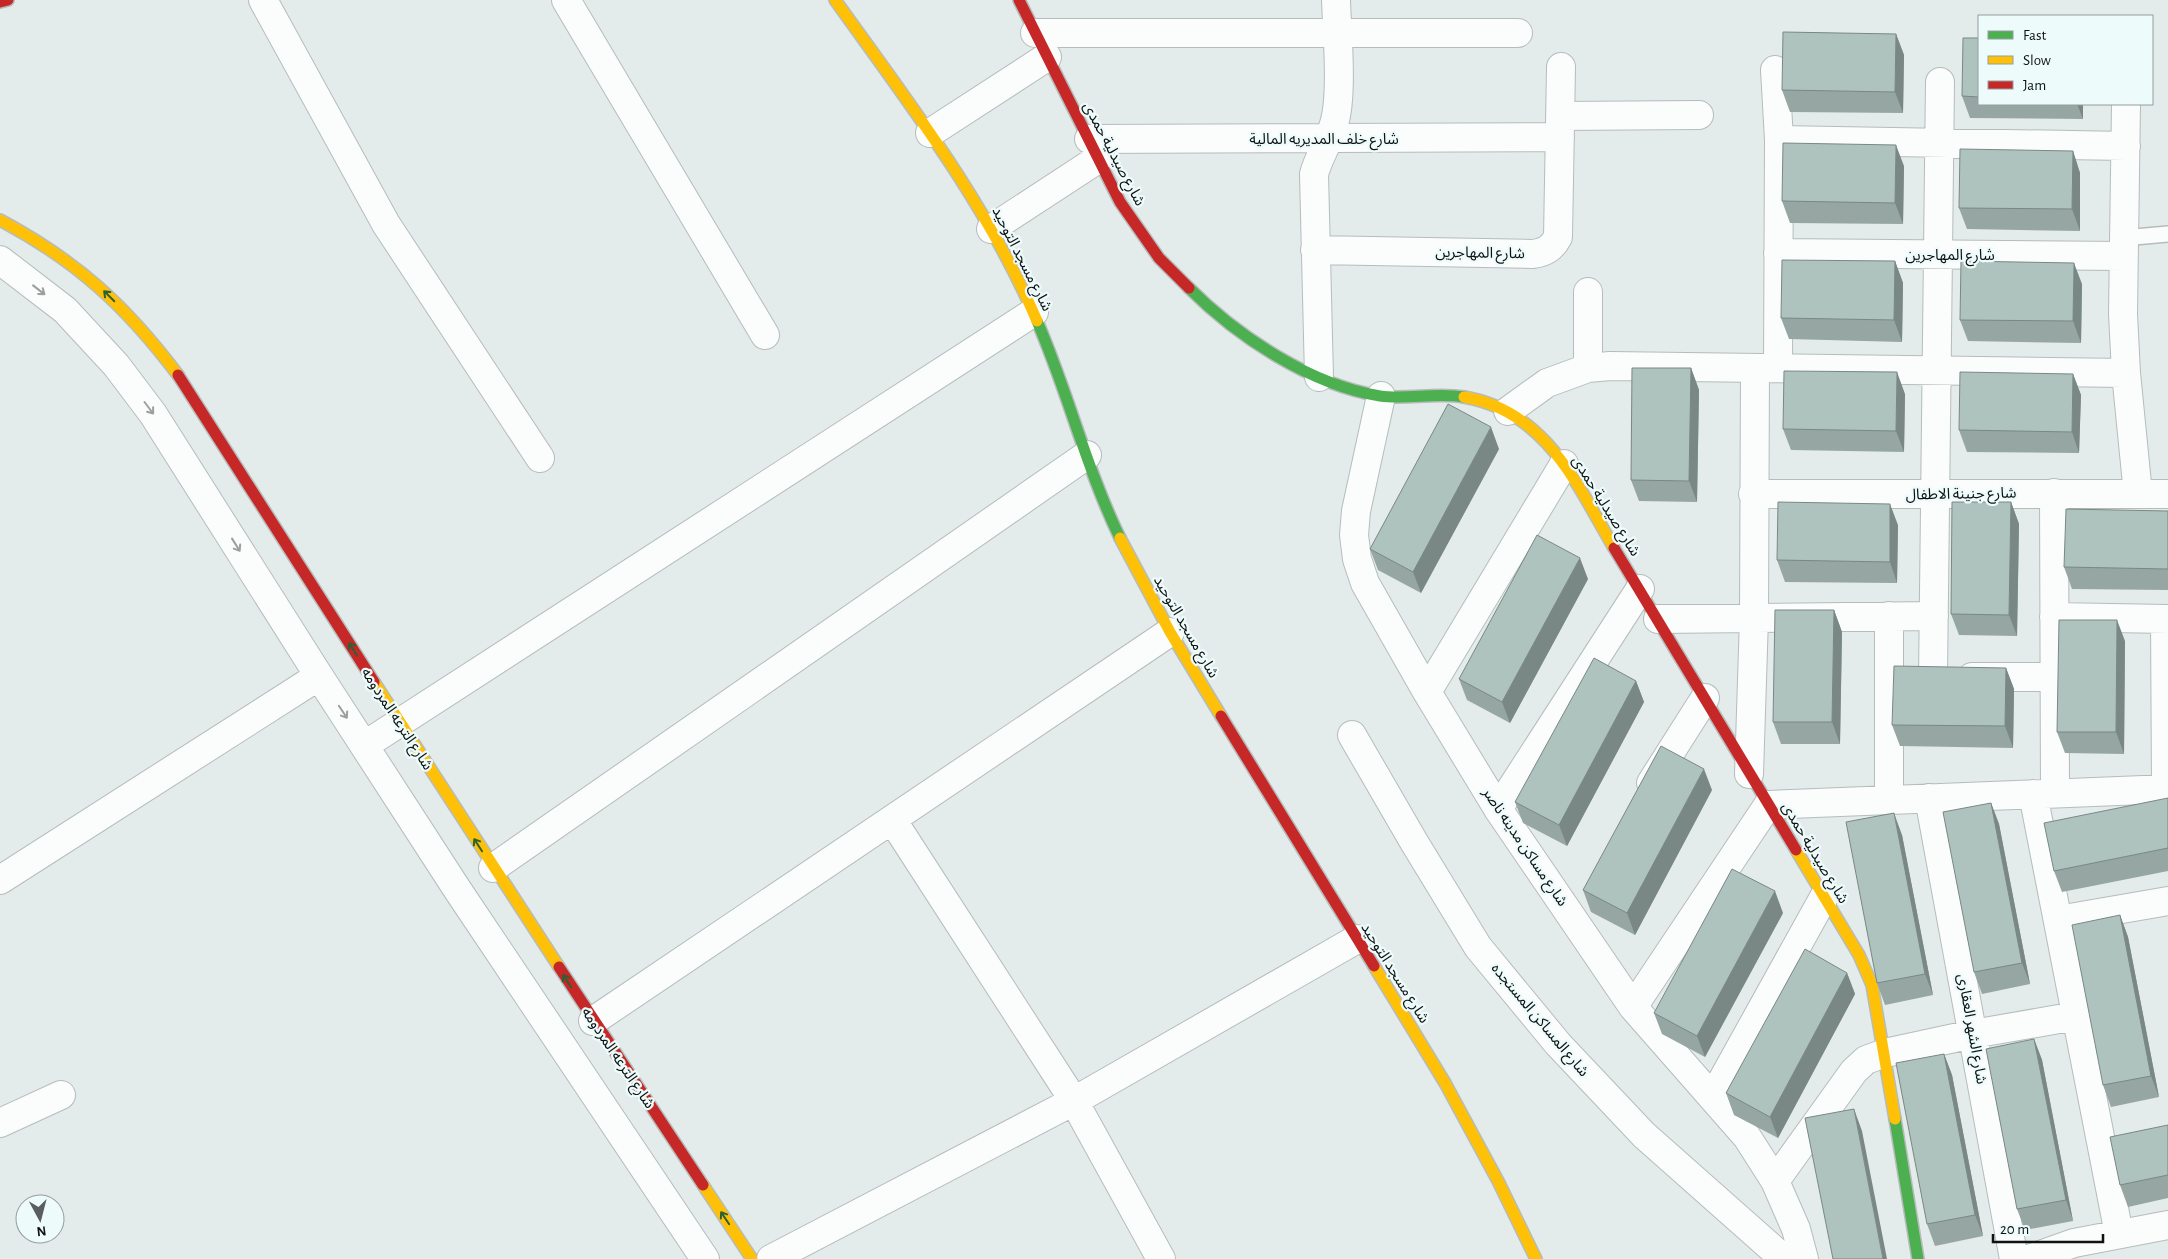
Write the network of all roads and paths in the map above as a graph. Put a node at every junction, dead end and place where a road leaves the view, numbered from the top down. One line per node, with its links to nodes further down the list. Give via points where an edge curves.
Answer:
1 (8, 0): 7 (street)
2 (263, 0): 42 (street, via 386,224)
3 (566, 0): 33 (street)
4 (835, 0): 17 (street, شارع مسجد التوحيد)
5 (1019, 0): 10 (street, شارع صيدلية حمدى)
6 (1336, 0): 8 (street)
7 (0, 2)
8 (1337, 33): 9 (street); 10 (street); 18 (street, via 1338,106)
9 (1518, 33)
10 (1041, 45): 17 (street); 22 (street, شارع صيدلية حمدى)
11 (1561, 67): 16 (street, شارع المهاجرين)
12 (1775, 70): 19 (street)
13 (1940, 82): 20 (street)
14 (2126, 105): 21 (street)
15 (1699, 115): 16 (street, شارع خلف المديريه المالية)
16 (1560, 127): 18 (street, شارع خلف المديريه المالية); 27 (street, شارع المهاجرين, via 1558,237 1544,252)
17 (930, 133): 24 (street, شارع مسجد التوحيد)
18 (1328, 139): 22 (street, شارع خلف المديريه المالية); 27 (street, via 1314,174)
19 (1779, 140): 20 (street); 28 (street)
20 (1939, 143): 21 (street); 29 (street)
21 (2126, 146): 26 (street)
22 (1094, 149): 24 (street); 38 (street, شارع صيدلية حمدى, via 1120,202 1159,258 1206,306 1259,346)
23 (0, 220): 63 (street, شارع الترعه المردومه, one-way to 23, via 195,398 144,330 85,272 34,236)
24 (991, 230): 32 (street, شارع مسجد التوحيد)
25 (2168, 234): 26 (lane)
26 (2123, 247): 29 (street, شارع المهاجرين); 37 (street)
27 (1315, 250): 38 (street)
28 (1778, 253): 29 (street, شارع المهاجرين); 35 (street)
29 (1938, 254): 36 (street)
30 (0, 260): 57 (street, one-way to 57, via 64,310 116,365 153,414)
31 (1588, 292): 34 (street)
32 (1034, 312): 41 (street, شارع مسجد التوحيد, via 1063,383); 63 (street)
33 (765, 335)
34 (1588, 368): 35 (street); 40 (street, via 1547,383)
35 (1767, 368): 36 (street); 45 (street)
36 (1936, 370): 37 (street); 48 (street)
37 (2126, 373): 46 (street)
38 (1319, 377): 39 (street, شارع صيدلية حمدى)
39 (1381, 396): 40 (street, شارع صيدلية حمدى, via 1454,395 1482,400); 61 (street, شارع مساكن مدينه ناصر, via 1356,511 1357,559 1365,582)
40 (1508, 411): 43 (street, شارع صيدلية حمدى, via 1540,434)
41 (1086, 455): 56 (street, شارع مسجد التوحيد, via 1110,516); 75 (street)
42 (540, 458)
43 (1564, 464): 49 (street, شارع صيدلية حمدى); 61 (street)
44 (2054, 493): 46 (street, شارع جنينة الاطفال); 48 (street, شارع جنينة الاطفال); 52 (street)
45 (1753, 494): 48 (street, شارع جنينة الاطفال); 53 (street)
46 (2138, 494): 47 (street, شارع جنينة الاطفال)
47 (2168, 494)
48 (1935, 495): 51 (street)
49 (1640, 589): 54 (street, شارع صيدلية حمدى); 73 (street)
50 (1889, 616): 51 (street); 53 (street); 58 (street)
51 (1934, 616): 59 (street)
52 (2054, 617): 55 (street); 60 (street)
53 (1754, 618): 54 (street); 66 (street)
54 (1658, 619): 62 (street, شارع صيدلية حمدى)
55 (2167, 619): 67 (street)
56 (1170, 632): 74 (street); 82 (street, شارع مسجد التوحيد)
57 (318, 676): 65 (street, one-way to 65); 76 (street)
58 (1888, 677): 59 (street); 70 (street)
59 (1933, 677): 60 (street)
60 (2055, 677): 68 (street)
61 (1427, 692): 73 (street, شارع مساكن مدينه ناصر)
62 (1705, 698): 66 (street, شارع صيدلية حمدى); 72 (street)
63 (399, 723): 65 (street); 75 (street, شارع الترعه المردومه, one-way to 63)
64 (1352, 734): 102 (street, شارع المساكن المستجده, via 1478,946 1558,1044 1644,1135)
65 (365, 745): 97 (street, via 462,897)
66 (1750, 774): 71 (street, شارع صيدلية حمدى)
67 (2167, 789): 68 (street)
68 (2044, 794): 69 (street); 81 (street)
69 (1929, 798): 70 (street); 86 (street, شارع الشهر العقارى)
70 (1889, 800): 71 (street)
71 (1768, 805): 78 (street, شارع صيدلية حمدى); 83 (street)
72 (1637, 806)
73 (1498, 809): 80 (street, شارع مساكن مدينه ناصر)
74 (893, 820): 85 (street); 90 (street)
75 (494, 868): 85 (street, شارع الترعه المردومه, one-way to 75)
76 (0, 880)
77 (1585, 888): 80 (street)
78 (1824, 897): 87 (street, شارع صيدلية حمدى, via 1859,955 1872,985); 89 (street)
79 (2167, 908): 81 (street)
80 (1569, 913): 83 (street, شارع مساكن مدينه ناصر)
81 (2058, 920): 84 (street)
82 (1357, 939): 90 (street); 101 (street, شارع مسجد التوحيد, via 1445,1083)
83 (1633, 1007): 89 (street, شارع مساكن مدينه ناصر)
84 (2076, 1016): 86 (street); 93 (street)
85 (593, 1021): 98 (street, شارع الترعه المردومه, one-way to 85)
86 (1973, 1034): 87 (street); 105 (street, شارع الشهر العقارى)
87 (1885, 1053): 94 (street, via 1866,1060 1854,1071); 104 (street, شارع صيدلية حمدى)
88 (61, 1095): 91 (street)
89 (1713, 1097): 94 (street, شارع مساكن مدينه ناصر, via 1747,1137)
90 (1074, 1101): 99 (street); 100 (street)
91 (0, 1123)
92 (2130, 1136): 93 (street)
93 (2101, 1141): 96 (street)
94 (1775, 1181): 103 (street, شارع مساكن مدينه ناصر, via 1796,1229)
95 (2168, 1225): 96 (street)
96 (2119, 1234): 106 (street, via 2074,1243)
97 (705, 1259)
98 (752, 1259)
99 (771, 1259)
100 (1161, 1259)
101 (1536, 1259)
102 (1784, 1259)
103 (1804, 1259)
104 (1918, 1259)
105 (2014, 1259)
106 (2029, 1259)

